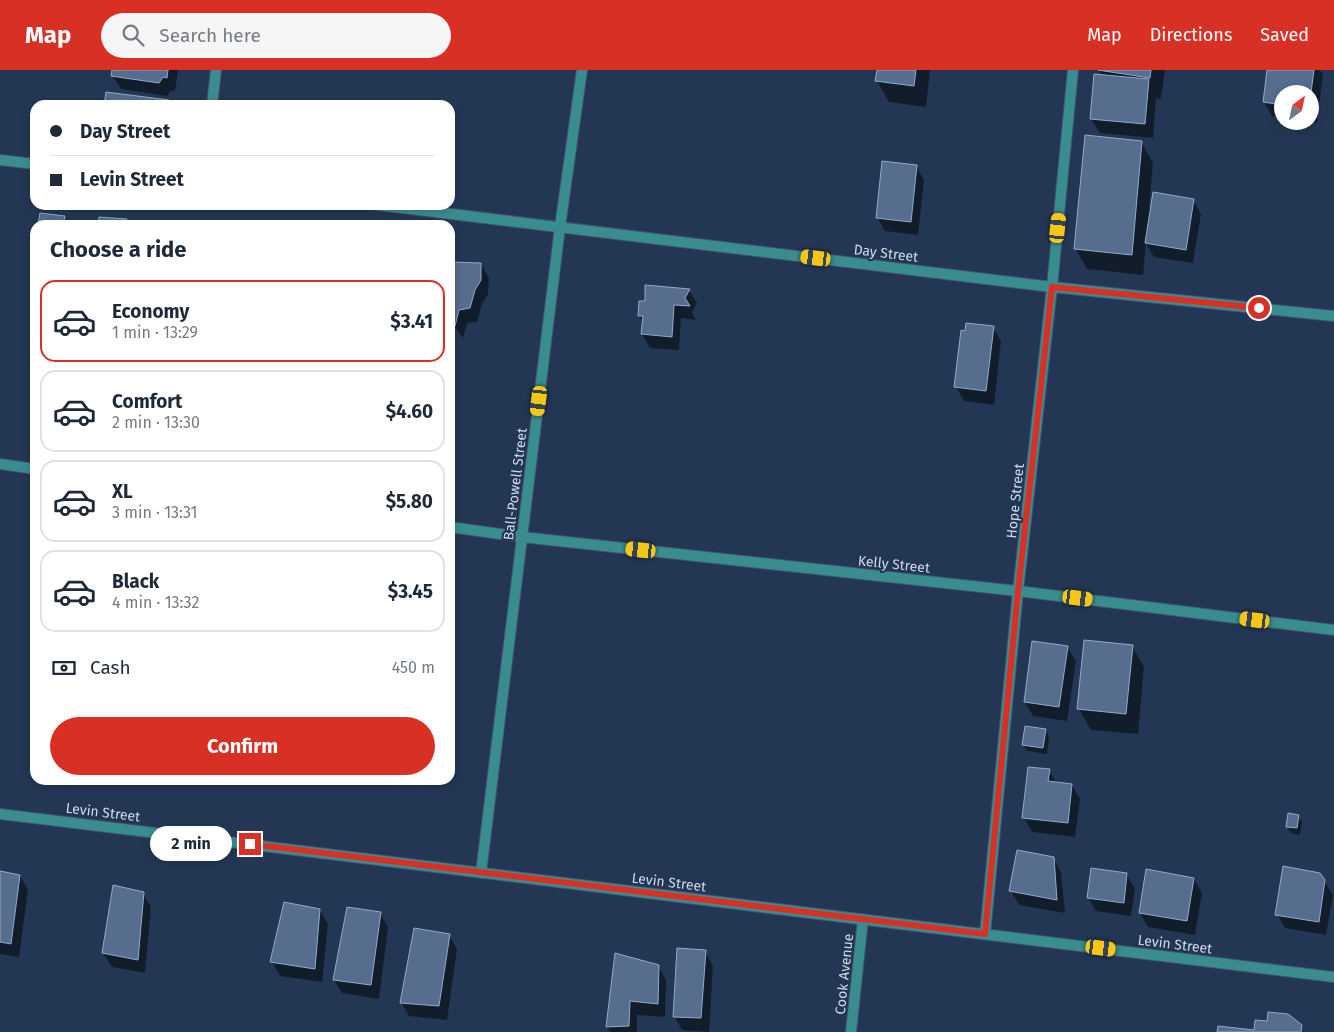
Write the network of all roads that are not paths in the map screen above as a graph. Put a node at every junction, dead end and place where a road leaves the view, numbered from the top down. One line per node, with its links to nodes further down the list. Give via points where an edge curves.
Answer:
1 (216, 70): 4 (street)
2 (582, 70): 8 (street, Ball-Powell Street)
3 (1073, 70): 9 (street, Hope Street)
4 (213, 100)
5 (0, 160): 6 (street)
6 (30, 163)
7 (418, 210): 8 (street, Day Street)
8 (560, 227): 9 (street, Day Street); 14 (street, Ball-Powell Street)
9 (1052, 287): 10 (street, Day Street); 15 (street, Hope Street)
10 (1334, 316)
11 (0, 464): 12 (street)
12 (30, 468)
13 (455, 527): 14 (street, Kelly Street)
14 (522, 537): 15 (street, Kelly Street); 18 (street, Ball-Powell Street)
15 (1018, 591): 16 (street, Kelly Street); 20 (street, Hope Street)
16 (1334, 630)
17 (0, 814): 18 (street, Levin Street)
18 (481, 873): 19 (street, Levin Street)
19 (863, 919): 20 (street, Levin Street); 22 (street, Cook Avenue)
20 (985, 934): 21 (street, Levin Street)
21 (1334, 977)
22 (852, 1032)

